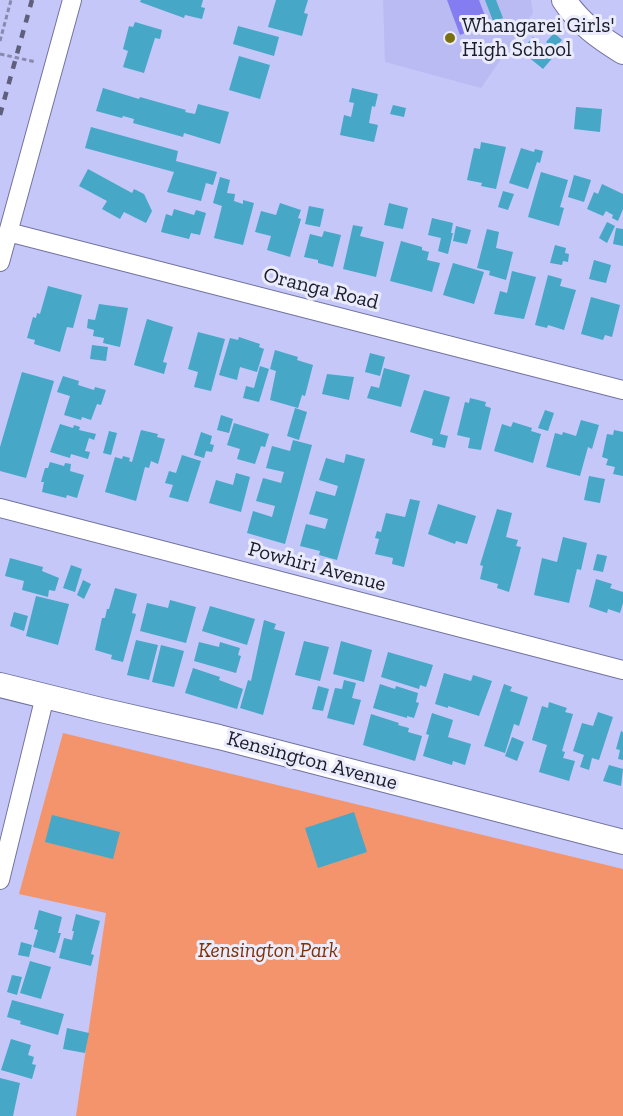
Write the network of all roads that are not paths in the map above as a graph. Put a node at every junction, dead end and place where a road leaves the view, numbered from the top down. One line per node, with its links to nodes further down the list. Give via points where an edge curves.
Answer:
1 (72, 0): 4 (street)
2 (564, 0): 3 (main road, via 573,15 592,32)
3 (623, 52)
4 (8, 232): 5 (street); 6 (street, Oranga Road)
5 (0, 262)
6 (623, 390)
7 (0, 508): 8 (street, Powhiri Avenue)
8 (623, 670)
9 (0, 685): 10 (main road, Kensington Avenue)
10 (45, 696): 11 (main road, Kensington Avenue, via 219,736); 12 (street)
11 (623, 842)
12 (0, 879)

